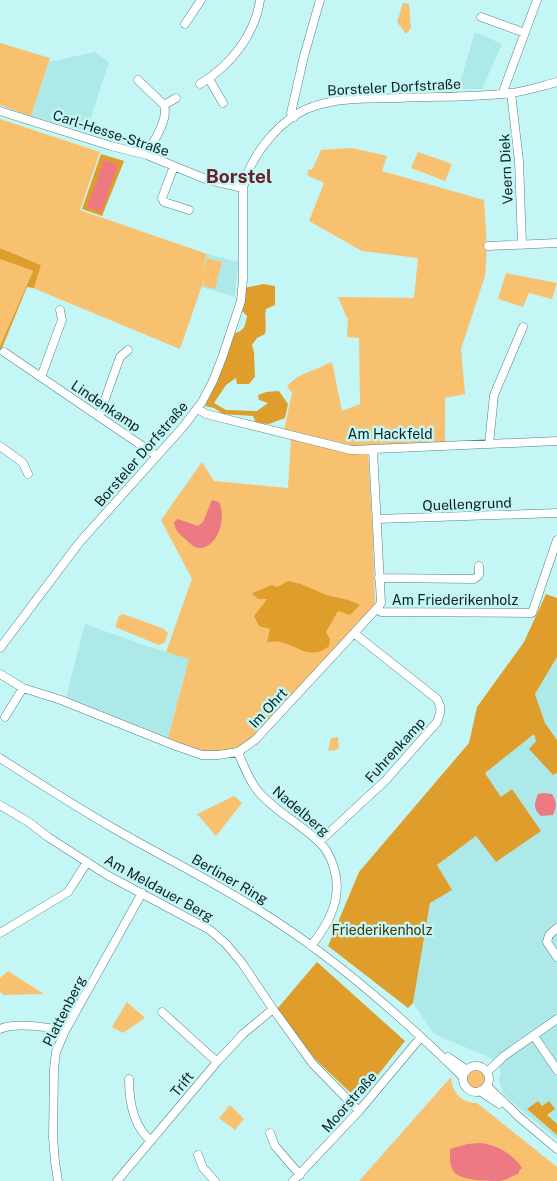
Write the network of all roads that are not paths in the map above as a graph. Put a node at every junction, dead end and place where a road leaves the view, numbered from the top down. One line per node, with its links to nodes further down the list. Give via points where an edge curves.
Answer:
1 (201, 0): 6 (street)
2 (260, 0): 8 (street, via 248,36)
3 (320, 0): 17 (street, via 300,75)
4 (537, 0): 7 (street)
5 (481, 17): 7 (street)
6 (184, 24)
7 (525, 33): 12 (street, via 504,89)
8 (209, 79): 11 (street); 14 (street)
9 (138, 80): 15 (street)
10 (557, 82): 12 (street, Borsteler Dorfstraße)
11 (200, 84)
12 (508, 94): 17 (street, Borsteler Dorfstraße, via 340,101 310,107); 23 (street, Veern Diek, via 518,154)
13 (176, 98): 15 (street)
14 (223, 103)
15 (164, 105): 18 (street, via 165,118)
16 (0, 111): 18 (street, Carl-Hesse-Straße)
17 (294, 117): 20 (street, Borsteler Dorfstraße, via 261,149)
18 (147, 155): 19 (street, Carl-Hesse-Straße)
19 (174, 166): 20 (street, Carl-Hesse-Straße, via 208,180); 21 (street, via 162,198 164,202)
20 (243, 188): 30 (street, Borsteler Dorfstraße, via 241,301 213,381)
21 (189, 210)
22 (557, 243): 23 (street)
23 (522, 245): 24 (street)
24 (488, 246)
25 (60, 310): 29 (street, via 62,320)
26 (524, 328): 33 (street, via 494,395)
27 (128, 350): 31 (street, via 120,357)
28 (4, 352): 29 (street, Lindenkamp)
29 (41, 377): 31 (street, Lindenkamp)
30 (198, 409): 35 (street, Am Hackfeld, via 206,414 351,450); 36 (street, Borsteler Dorfstraße)
31 (99, 416): 36 (street, Lindenkamp)
32 (557, 441): 33 (street, Am Hackfeld)
33 (489, 444): 35 (street, Am Hackfeld)
34 (0, 446): 37 (street, via 23,463)
35 (373, 450): 39 (street)
36 (157, 456): 45 (street, Borsteler Dorfstraße, via 78,543)
37 (28, 474)
38 (557, 513): 39 (street, Quellengrund)
39 (377, 519): 42 (street)
40 (557, 540): 43 (street, Am Friederikenholz, via 532,613 381,612)
41 (479, 566): 42 (street, via 479,575 474,579)
42 (379, 578): 43 (street, via 381,603)
43 (378, 609): 44 (street, Im Ohrt)
44 (355, 634): 49 (street, Im Ohrt, via 255,740); 52 (street, Fuhrenkamp, via 436,699 441,713 393,773)
45 (0, 648)
46 (0, 674): 47 (street)
47 (23, 688): 48 (street); 49 (street, via 202,755)
48 (5, 717)
49 (238, 752): 52 (street, Nadelberg, via 257,790)
50 (0, 758): 57 (street, Berliner Ring, via 113,828 265,914)
51 (0, 805): 53 (street, Am Meldauer Berg)
52 (319, 842): 57 (street, Nadelberg, via 336,872 338,894 333,912)
53 (87, 862): 54 (street, Am Meldauer Berg); 56 (street, via 68,892)
54 (142, 893): 59 (street, Am Meldauer Berg, via 210,930 226,944); 63 (street, Plattenberg)
55 (557, 928): 58 (street, via 548,935 547,942)
56 (0, 933)
57 (312, 946): 65 (street, Berliner Ring)
58 (557, 957)
59 (272, 1009): 66 (street, Trift); 72 (street, Am Meldauer Berg, via 313,1064)
60 (162, 1012): 66 (street)
61 (557, 1019): 64 (street)
62 (0, 1029): 63 (street, via 10,1026 54,1028)
63 (65, 1032): 78 (street, Plattenberg, via 56,1052 54,1069 53,1137)
64 (534, 1036): 67 (street); 68 (street)
65 (421, 1037): 69 (street, Berliner Ring); 72 (street, Moorstraße)
66 (217, 1062): 74 (street, Trift)
67 (485, 1070): 69 (street, via 474,1066); 71 (street, via 489,1078)
68 (557, 1070)
69 (465, 1073): 71 (street, via 464,1084 468,1089 473,1092)
70 (129, 1079): 74 (street, via 129,1098 138,1125)
71 (484, 1089): 75 (street)
72 (359, 1112): 77 (street, Moorstraße)
73 (270, 1133): 77 (street, via 275,1146)
74 (151, 1141): 79 (street, Trift)
75 (557, 1149)
76 (198, 1155): 80 (street, via 203,1168)
77 (300, 1175): 81 (street, Moorstraße)
78 (58, 1181)
79 (117, 1181)
80 (215, 1181)
81 (293, 1181)

